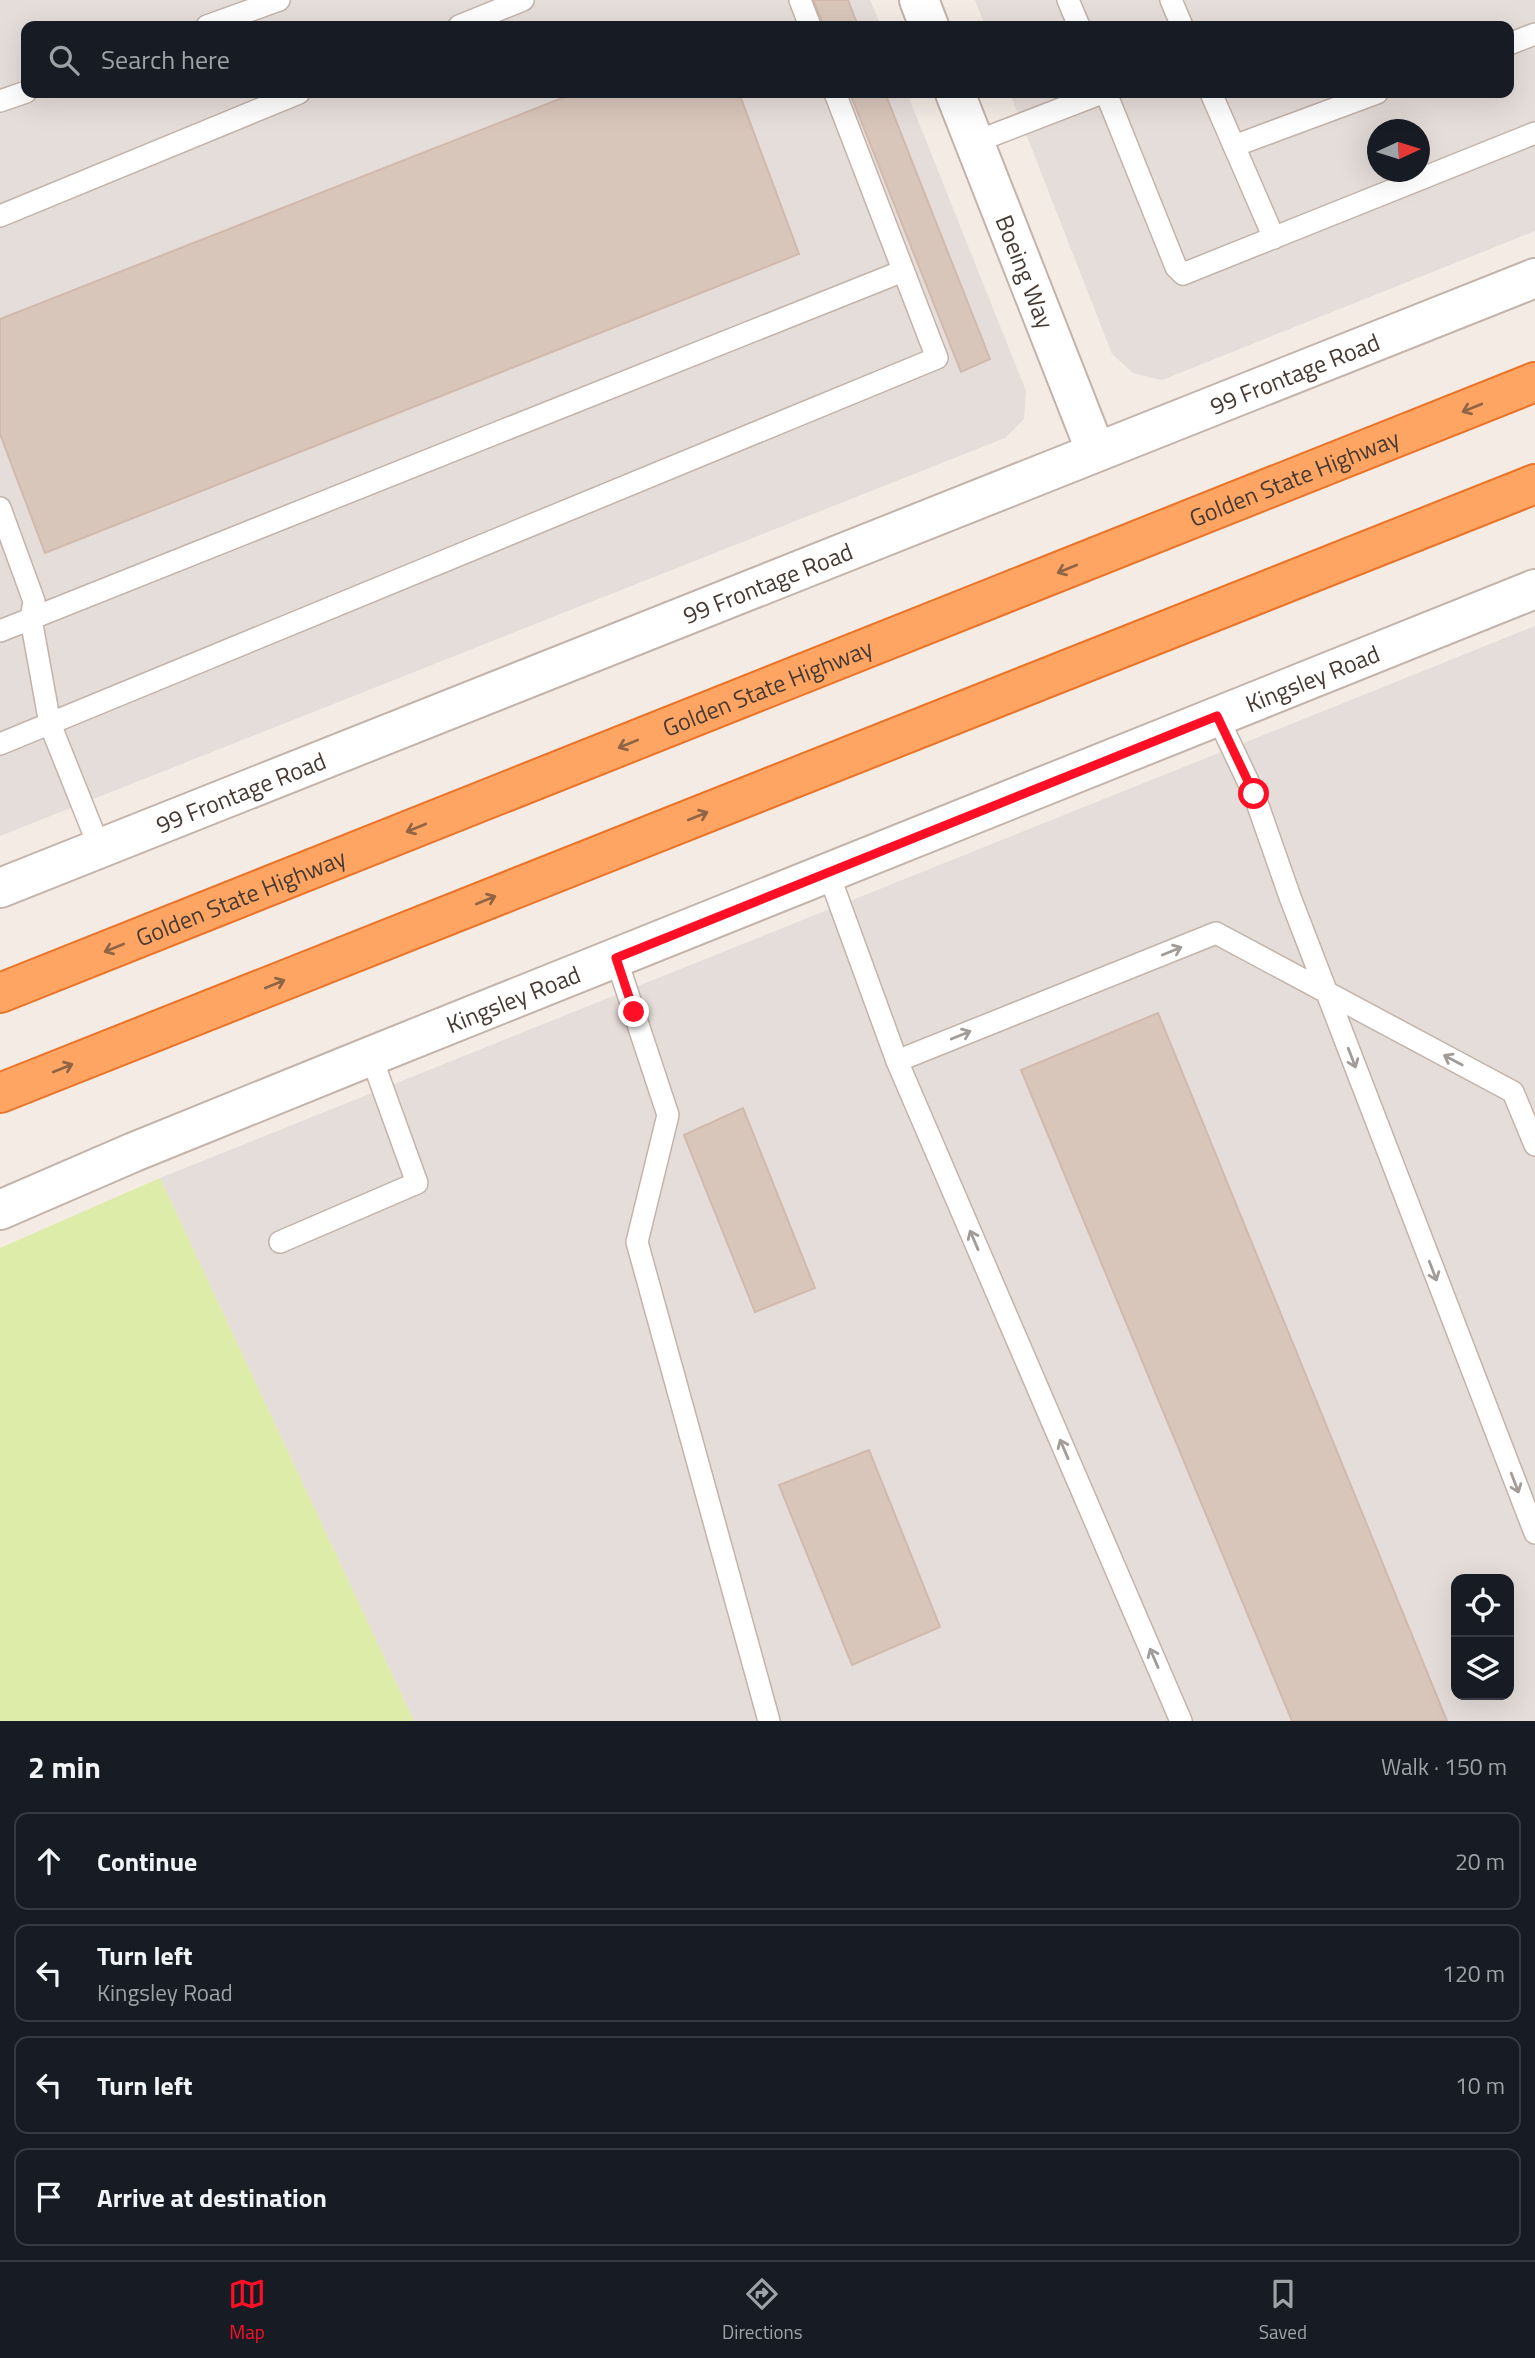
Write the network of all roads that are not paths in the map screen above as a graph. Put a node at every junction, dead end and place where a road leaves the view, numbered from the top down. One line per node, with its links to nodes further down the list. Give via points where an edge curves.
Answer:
1 (279, 0): 7 (lane)
2 (523, 0): 8 (lane)
3 (800, 0): 9 (lane)
4 (919, 0): 10 (street)
5 (1068, 0): 11 (lane)
6 (1171, 0): 12 (lane)
7 (221, 21)
8 (471, 21)
9 (808, 21)
10 (927, 21)
11 (1077, 21)
12 (1180, 21)
13 (1535, 34): 14 (lane)
14 (1514, 42)
15 (21, 94): 23 (lane)
16 (287, 98): 27 (lane)
17 (837, 98): 29 (lane)
18 (957, 98): 25 (street, Boeing Way)
19 (1091, 98): 25 (lane)
20 (1106, 98): 28 (lane, via 1176,267 1183,274)
21 (1213, 98): 26 (lane)
22 (1364, 98): 26 (lane)
23 (0, 102)
24 (1535, 133): 28 (lane)
25 (975, 142): 32 (street, Boeing Way)
26 (1234, 146): 28 (lane)
27 (0, 216)
28 (1274, 238)
29 (903, 271): 36 (lane); 39 (lane, via 937,358)
30 (1535, 278): 32 (street, 99 Frontage Road)
31 (1535, 382): 45 (highway, Golden State Highway, one-way to 45)
32 (1097, 452): 41 (street, 99 Frontage Road)
33 (1535, 484): 49 (highway, one-way to 33)
34 (0, 508): 36 (lane, via 34,601)
35 (1535, 589): 38 (street, Kingsley Road)
36 (31, 619): 37 (lane); 39 (lane)
37 (0, 631)
38 (1217, 716): 42 (street, Kingsley Road); 46 (lane, via 1254,794)
39 (50, 724): 40 (lane); 41 (lane)
40 (0, 744)
41 (100, 849): 43 (street, 99 Frontage Road)
42 (828, 872): 44 (street, Kingsley Road); 48 (lane)
43 (0, 888)
44 (616, 958): 47 (street, Kingsley Road); 54 (lane, via 668,1115 637,1242)
45 (0, 993)
46 (1328, 995): 48 (lane, one-way to 46, via 1216,933); 50 (lane, one-way to 46, via 1513,1092); 53 (lane, one-way to 53)
47 (371, 1056): 51 (street, Kingsley Road); 52 (lane, via 417,1183)
48 (897, 1061): 55 (lane, one-way to 48)
49 (0, 1093)
50 (1535, 1144)
51 (0, 1210)
52 (280, 1242)
53 (1535, 1533)
54 (769, 1721)
55 (1181, 1721)

